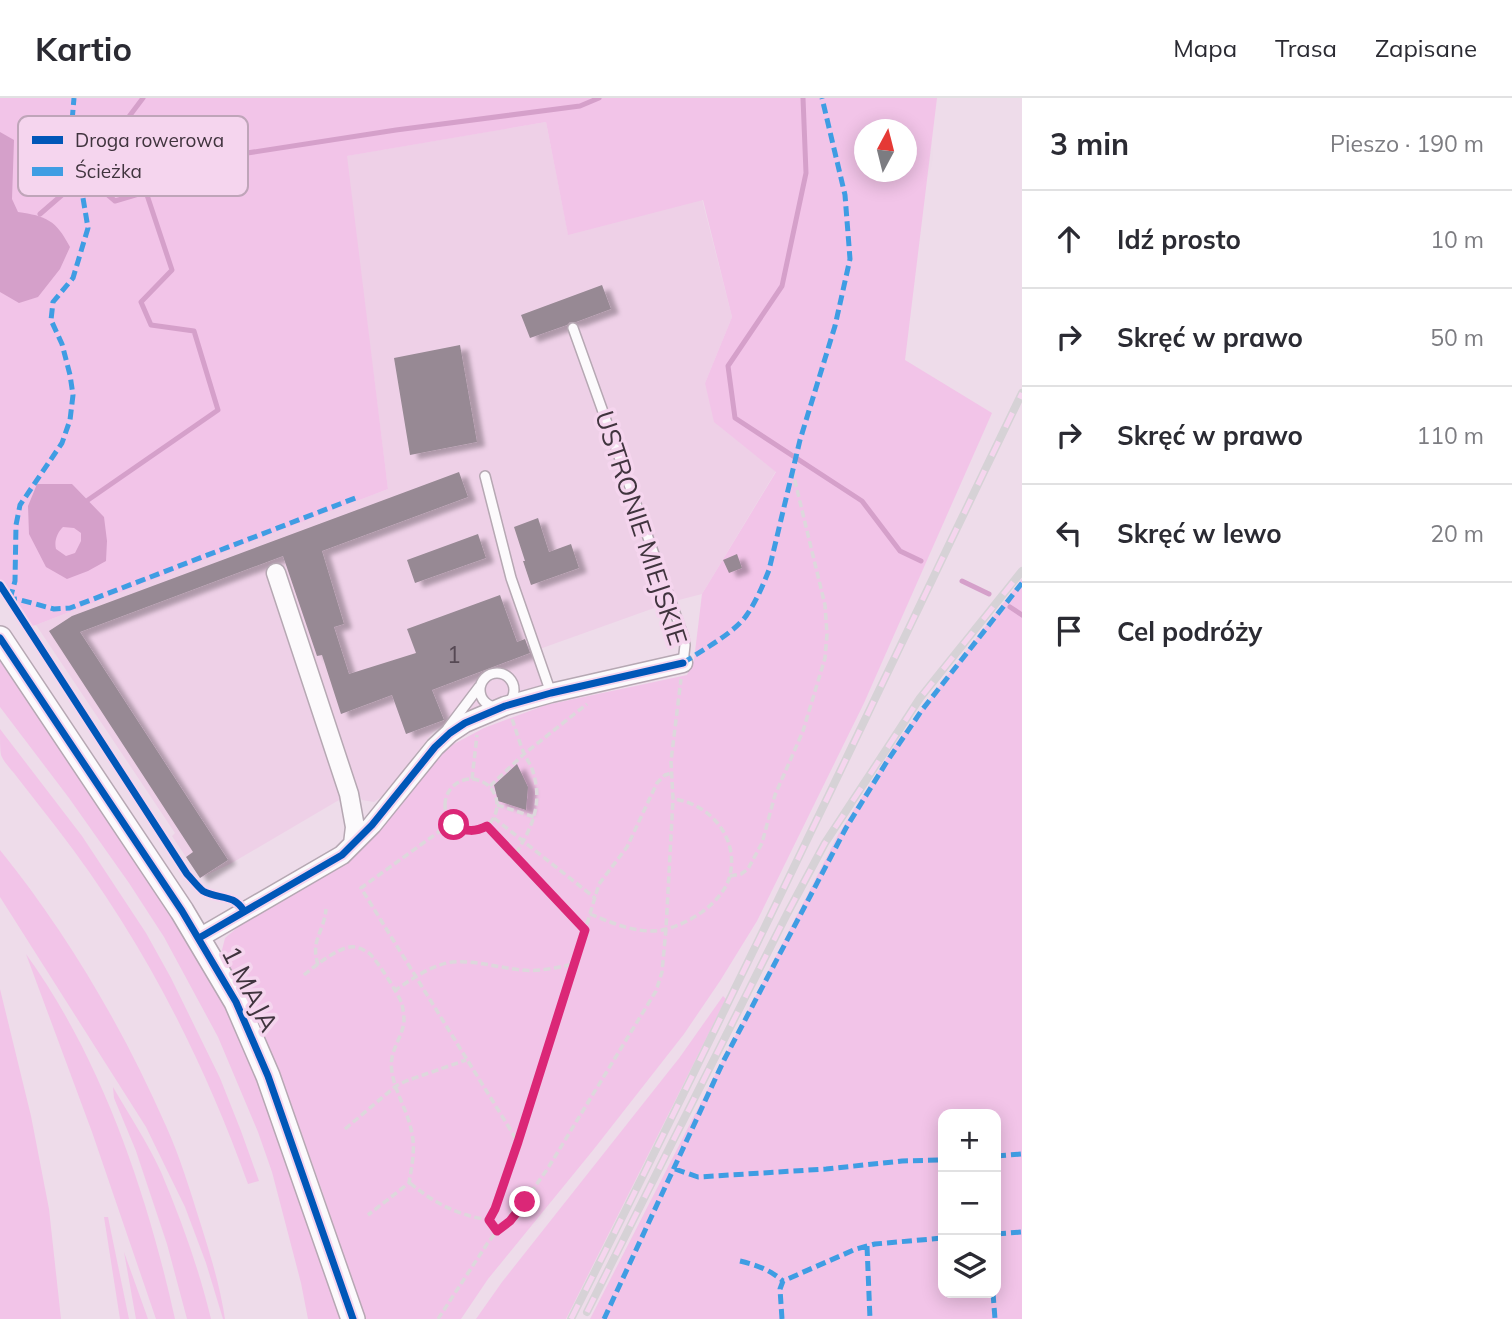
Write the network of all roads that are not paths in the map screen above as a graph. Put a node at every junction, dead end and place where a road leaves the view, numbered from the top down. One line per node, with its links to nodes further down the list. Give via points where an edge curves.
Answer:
1 (573, 328): 5 (lane, USTRONIE MIEJSKIE, via 684,638)
2 (485, 477): 7 (lane, via 511,578)
3 (276, 573): 10 (street, via 349,794)
4 (0, 638): 11 (street, 1 MAJA)
5 (683, 663): 7 (street, USTRONIE MIEJSKIE)
6 (480, 685): 8 (lane, via 488,706); 8 (lane, via 492,674 509,677 515,693); 9 (lane)
7 (551, 693): 8 (street, USTRONIE MIEJSKIE)
8 (505, 706): 9 (street, USTRONIE MIEJSKIE, via 450,733)
9 (429, 754): 10 (street, USTRONIE MIEJSKIE)
10 (353, 844): 11 (street, USTRONIE MIEJSKIE, via 342,855)
11 (199, 937): 12 (street, 1 MAJA, via 236,1002 268,1076)
12 (353, 1319)

